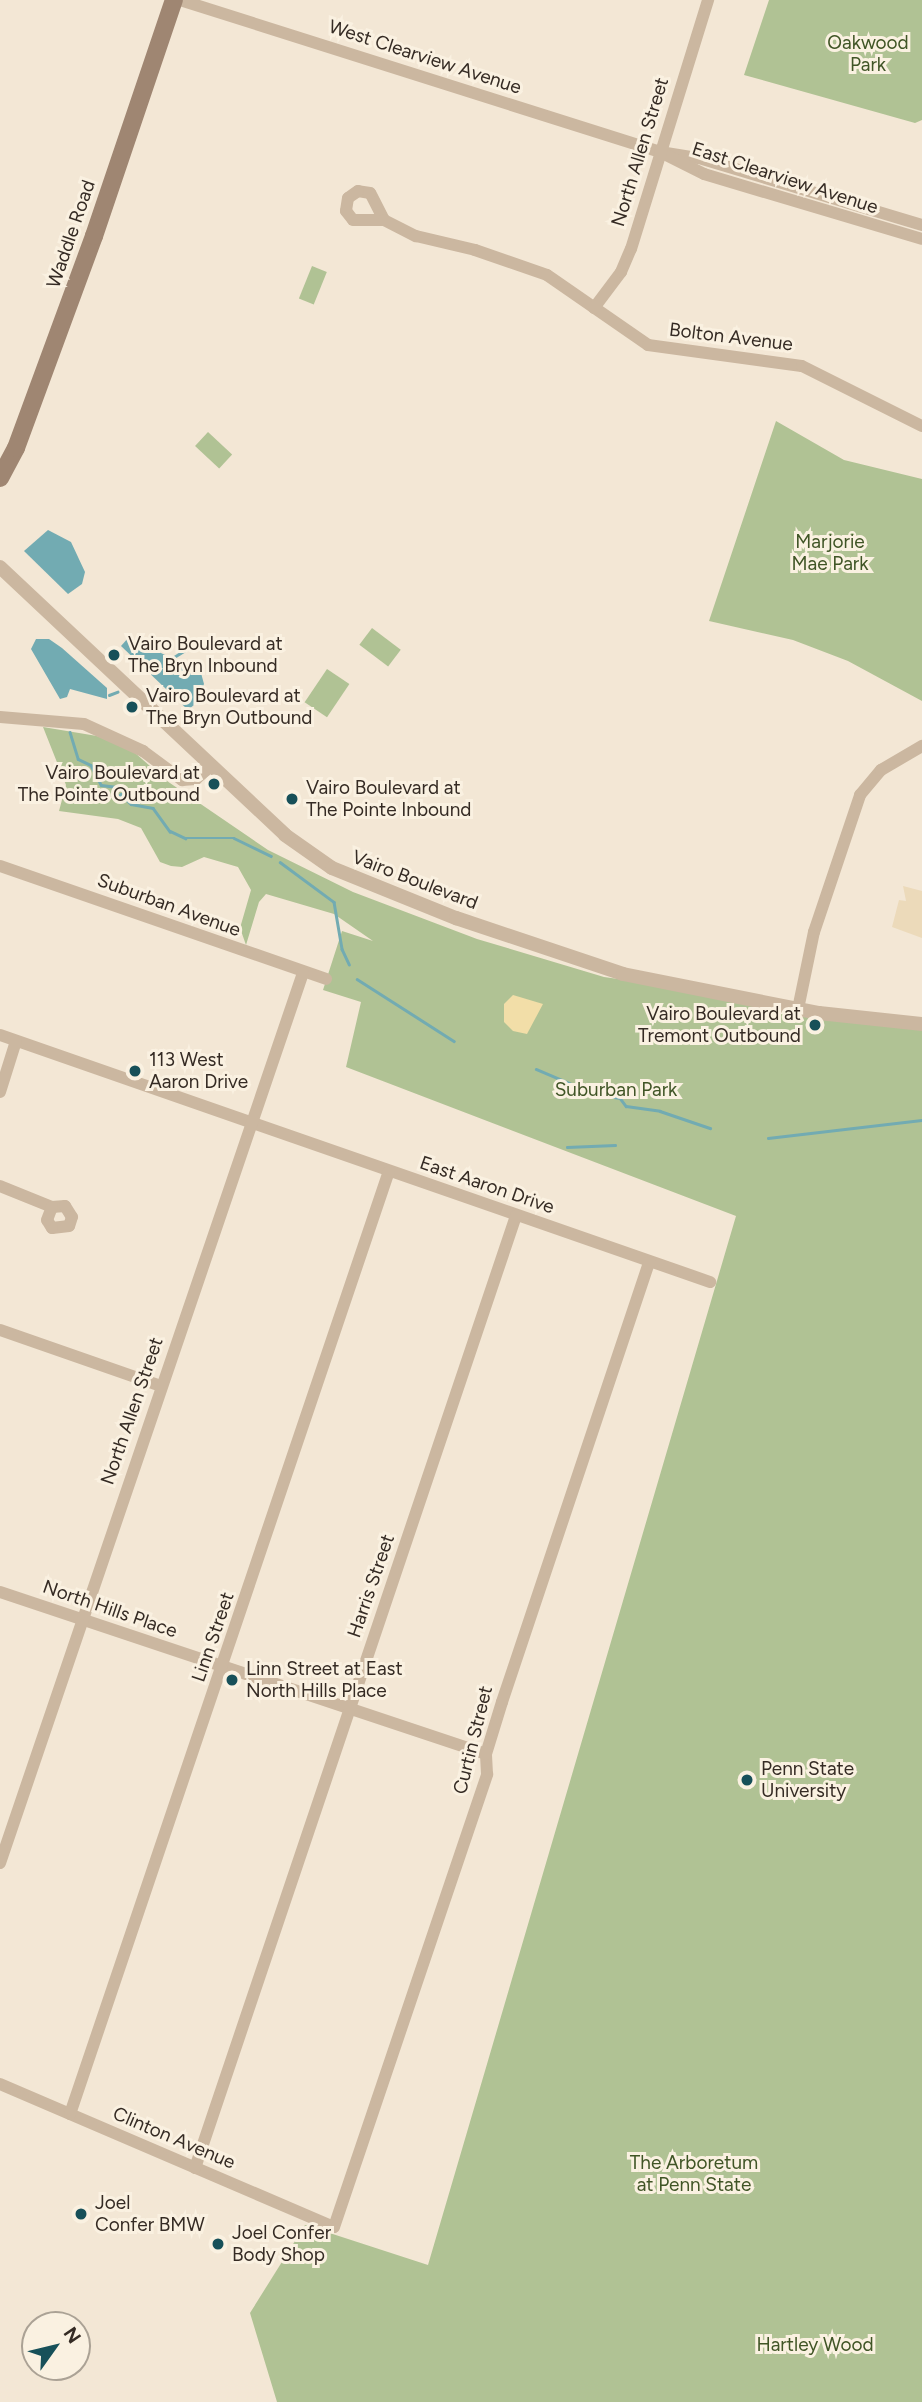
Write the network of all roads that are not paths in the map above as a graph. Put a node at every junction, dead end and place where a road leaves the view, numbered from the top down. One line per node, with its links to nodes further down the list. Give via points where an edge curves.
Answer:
1 (174, 0): 10 (main road, Waddle Road, via 94,236 16,448)
2 (180, 0): 4 (street, West Clearview Avenue)
3 (708, 0): 4 (street, North Allen Street)
4 (660, 152): 6 (street, East Clearview Avenue, via 699,158); 7 (street, East Clearview Avenue, via 704,174); 8 (street, North Allen Street, via 631,249 621,272)
5 (384, 220): 8 (street, Bolton Avenue, via 416,236 547,275)
6 (922, 225)
7 (922, 239)
8 (594, 309): 9 (street, Bolton Avenue, via 630,337 663,349 802,366)
9 (922, 426)
10 (0, 478)
11 (0, 567): 14 (street, Vairo Boulevard)
12 (0, 718): 14 (street, via 84,723 132,744 182,780 196,779)
13 (922, 746): 18 (street, via 881,770 860,796 814,932)
14 (212, 765): 18 (street, Vairo Boulevard, via 308,853 368,884 590,965)
15 (0, 866): 16 (street, Suburban Avenue)
16 (303, 973): 17 (street, Suburban Avenue); 23 (street, North Allen Street)
17 (326, 979)
18 (798, 1010): 19 (street, Vairo Boulevard)
19 (922, 1024)
20 (0, 1035): 21 (street, East Aaron Drive)
21 (16, 1041): 22 (street); 23 (street, East Aaron Drive)
22 (0, 1092)
23 (251, 1122): 24 (street, East Aaron Drive); 31 (street, North Allen Street)
24 (389, 1171): 27 (street, East Aaron Drive); 34 (street, Linn Street)
25 (0, 1186): 26 (street)
26 (52, 1207)
27 (516, 1216): 28 (street, East Aaron Drive); 35 (street, Harris Street)
28 (649, 1262): 29 (street, East Aaron Drive); 36 (street, Curtin Street)
29 (710, 1282)
30 (0, 1330): 31 (street)
31 (161, 1386): 33 (street, North Allen Street)
32 (0, 1592): 33 (street, North Hills Place)
33 (82, 1620): 34 (street, North Hills Place); 37 (street, North Allen Street)
34 (223, 1667): 35 (street, North Hills Place); 39 (street, Linn Street)
35 (350, 1710): 36 (street, North Hills Place); 40 (street, Harris Street)
36 (486, 1754): 41 (street, Curtin Street, via 487,1774)
37 (0, 1863)
38 (0, 2084): 39 (street, Clinton Avenue)
39 (70, 2114): 40 (street, Clinton Avenue)
40 (195, 2168): 41 (street, Clinton Avenue)
41 (334, 2227)

